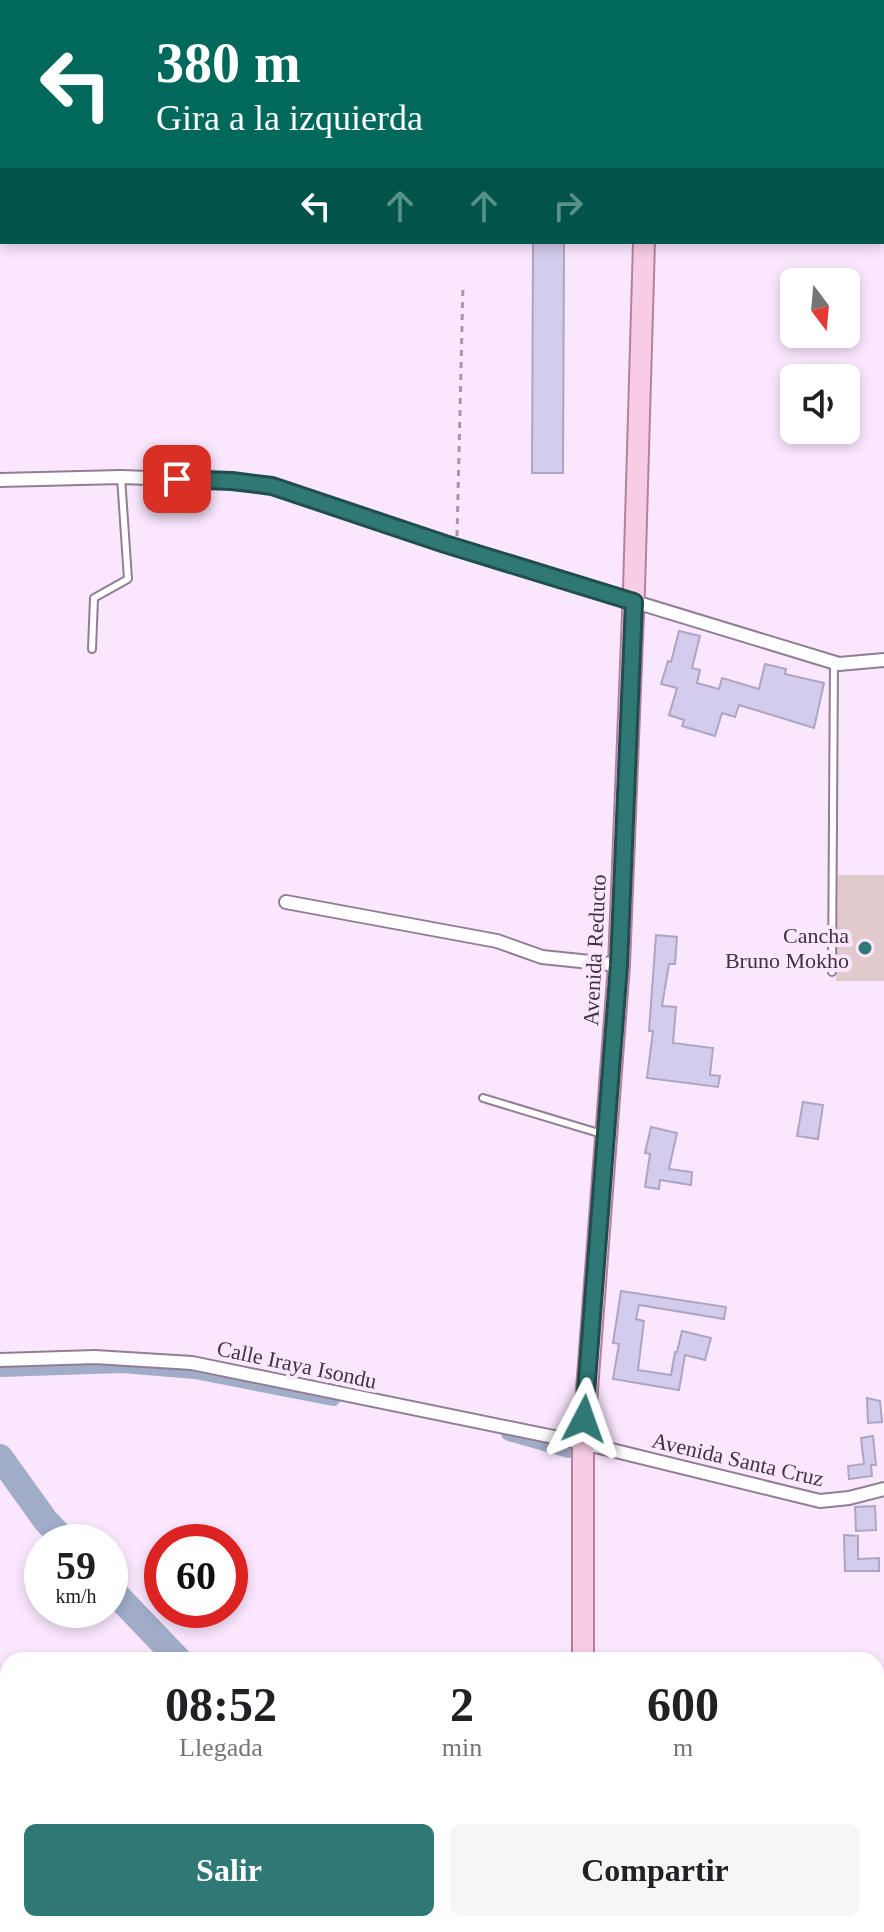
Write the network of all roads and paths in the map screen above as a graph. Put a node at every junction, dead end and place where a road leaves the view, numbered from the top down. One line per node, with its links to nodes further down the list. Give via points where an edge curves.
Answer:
1 (644, 244): 6 (main road, Avenida Reducto)
2 (463, 285): 5 (path)
3 (121, 477): 4 (street); 5 (street, via 272,486); 7 (lane, via 128,579 94,598)
4 (0, 480)
5 (457, 548): 6 (street)
6 (634, 602): 9 (street); 11 (main road, Avenida Reducto)
7 (92, 649)
8 (884, 660): 9 (street)
9 (834, 662): 12 (lane)
10 (286, 902): 11 (street, via 497,941 542,957)
11 (619, 965): 14 (main road, Avenida Reducto)
12 (832, 972)
13 (483, 1098): 14 (lane)
14 (605, 1135): 16 (main road, Avenida Reducto)
15 (0, 1360): 16 (street, Calle Iraya Isondu, via 95,1357 192,1363)
16 (583, 1443): 17 (street, Avenida Santa Cruz, via 820,1501); 18 (main road, Avenida Reducto)
17 (884, 1489)
18 (583, 1652)

